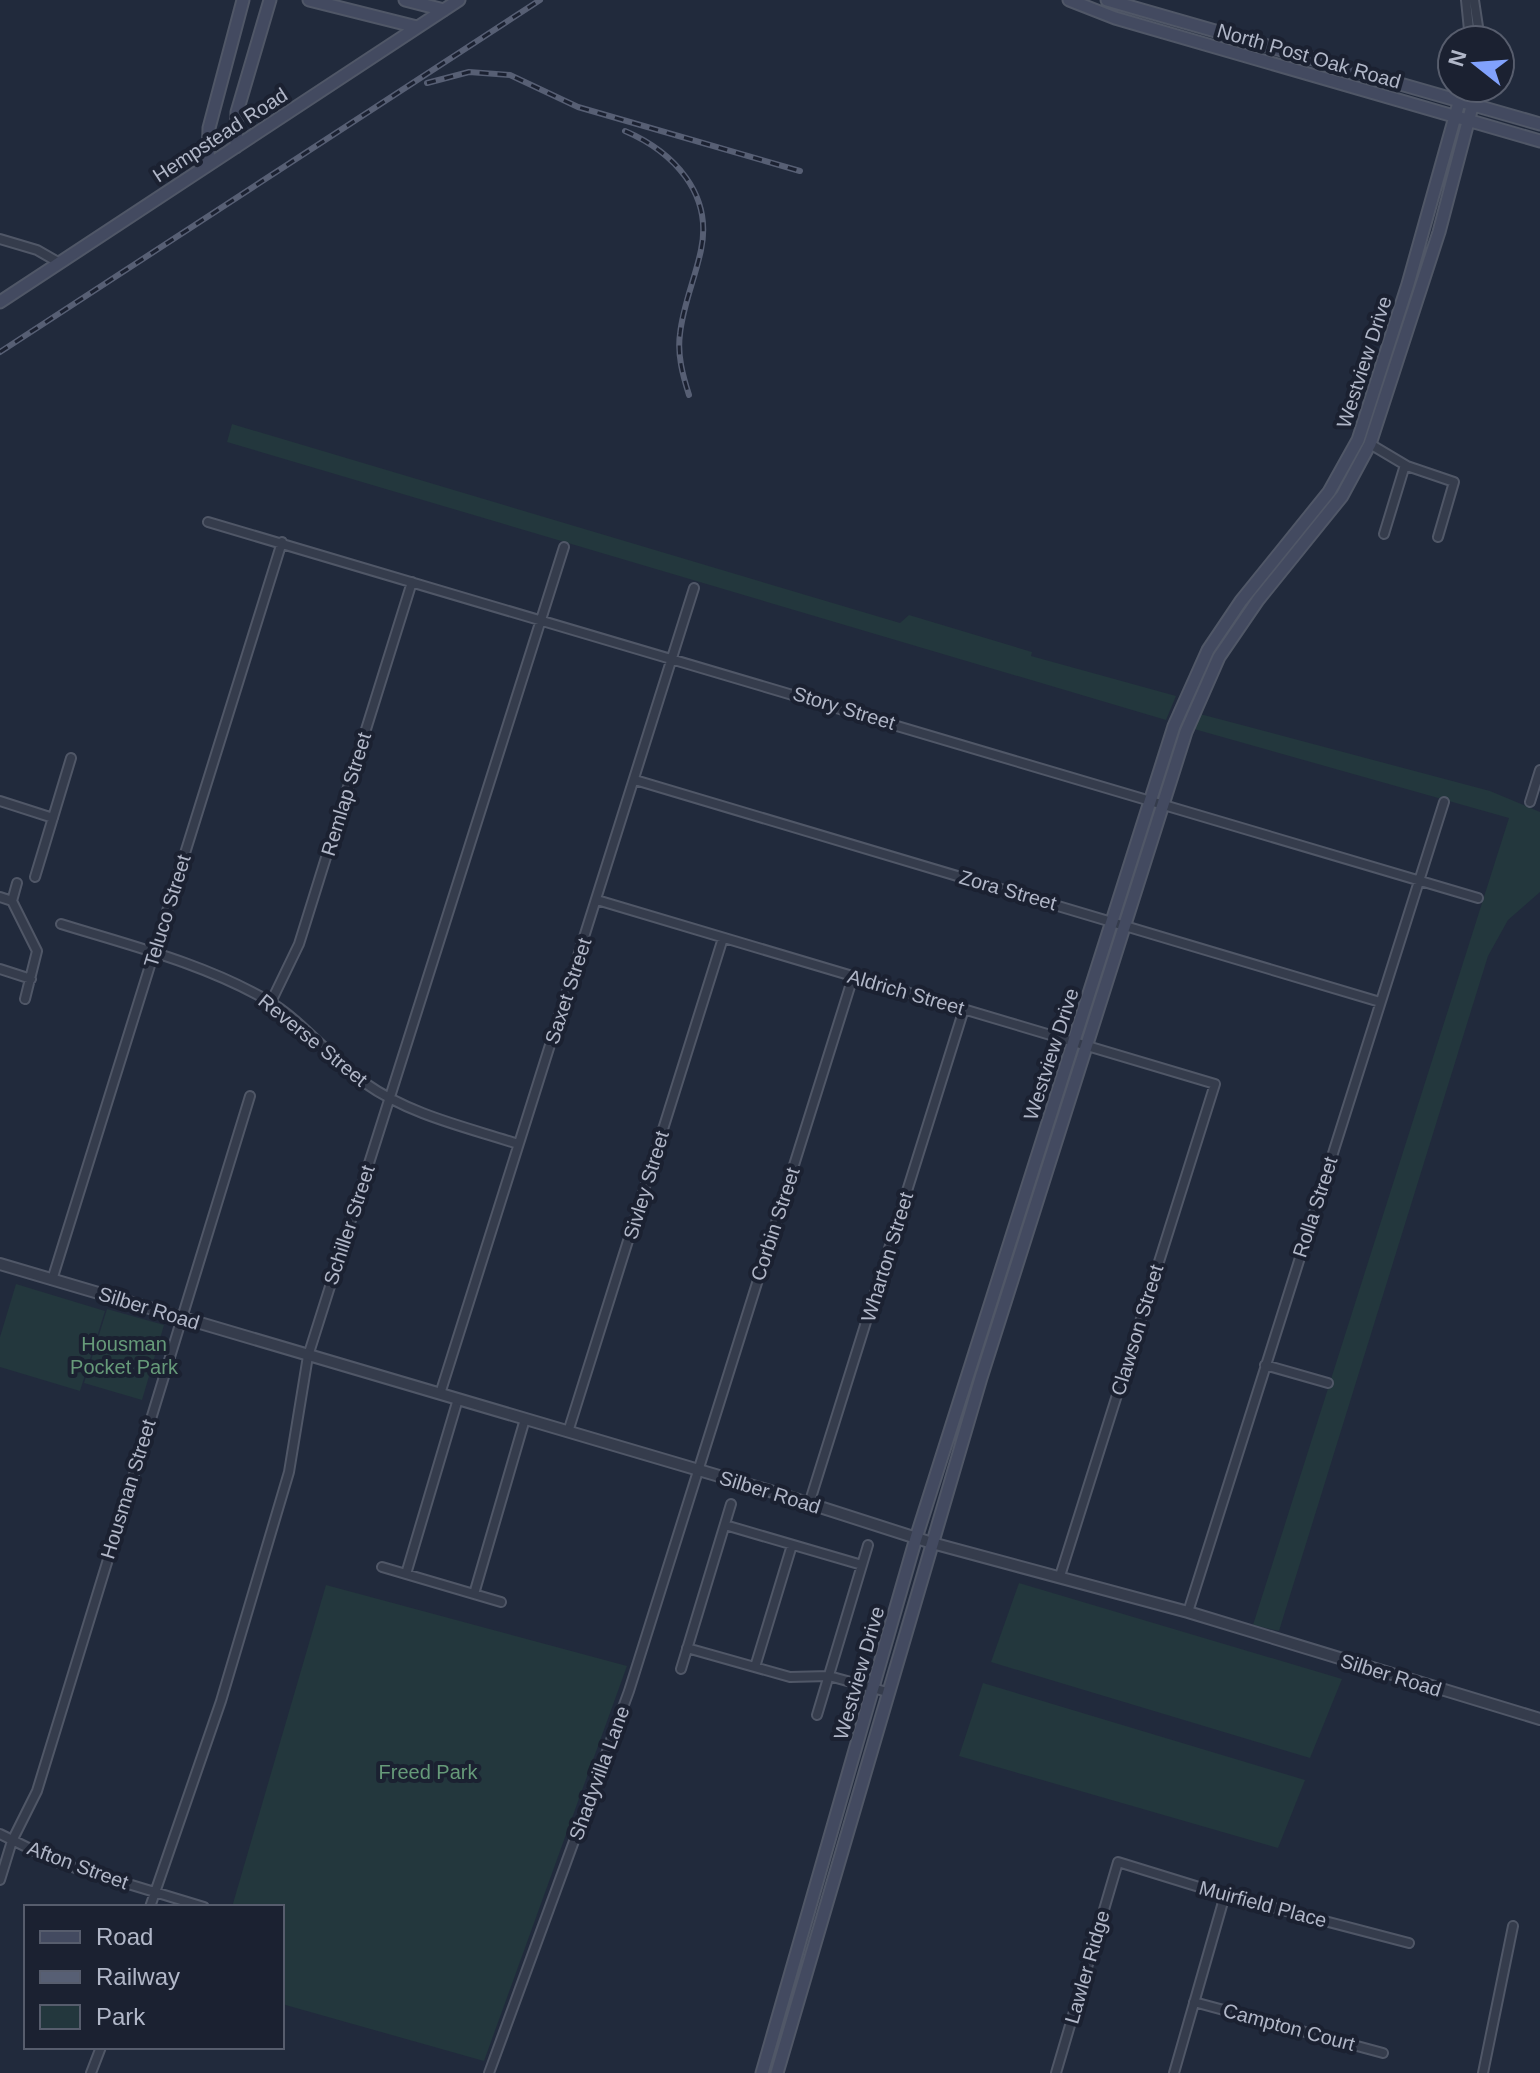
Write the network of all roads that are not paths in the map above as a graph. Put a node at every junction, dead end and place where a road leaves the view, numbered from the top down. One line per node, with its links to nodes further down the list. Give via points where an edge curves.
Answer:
1 (243, 0): 14 (main road)
2 (270, 0): 15 (main road)
3 (309, 0): 13 (main road)
4 (405, 0): 10 (main road)
5 (459, 0): 10 (main road, Hempstead Road)
6 (1069, 0): 20 (main road, North Post Oak Road)
7 (1107, 0): 16 (main road, North Post Oak Road)
8 (1466, 0): 11 (street)
9 (1474, 0): 12 (street)
10 (444, 10): 13 (main road, Hempstead Road)
11 (1467, 24)
12 (1478, 24)
13 (417, 27): 23 (main road, Hempstead Road)
14 (226, 66): 15 (main road); 24 (main road, via 209,128)
15 (249, 69): 23 (main road, via 237,112)
16 (1436, 86)
17 (1461, 104): 20 (main road, Westview Drive)
18 (1472, 104): 20 (main road, Westview Drive)
19 (1476, 104): 21 (main road, North Post Oak Road)
20 (1460, 119): 22 (main road, North Post Oak Road); 28 (main road, Westview Drive, via 1439,232); 42 (main road, Westview Drive, via 1358,440 1329,492 1208,650 1174,726)
21 (1540, 124)
22 (1540, 141)
23 (236, 147): 24 (main road, Hempstead Road)
24 (208, 165): 26 (main road, Hempstead Road)
25 (0, 239): 26 (street)
26 (58, 262): 27 (main road, Hempstead Road)
27 (0, 302)
28 (1370, 444): 29 (street); 46 (main road, Westview Drive, via 1342,496 1219,657 1186,732)
29 (1405, 465): 31 (street); 32 (street, via 1454,482)
30 (208, 522): 33 (street, Story Street)
31 (1384, 534)
32 (1438, 537)
33 (282, 542): 35 (street, Story Street); 59 (street, Teluco Street)
34 (564, 547): 37 (street, Schiller Street)
35 (412, 582): 37 (street, Story Street); 64 (street, Remlap Street, via 299,944)
36 (694, 588): 38 (street, Saxet Street)
37 (540, 621): 38 (street, Story Street); 71 (street, Schiller Street)
38 (672, 656): 41 (street, Saxet Street); 42 (street, Story Street)
39 (71, 758): 47 (street)
40 (1540, 770): 45 (street)
41 (635, 780): 53 (street, Saxet Street); 55 (street, Zora Street)
42 (1150, 800): 46 (street, Story Street); 55 (main road, Westview Drive)
43 (0, 801): 47 (street)
44 (1444, 802): 49 (street, Rolla Street)
45 (1530, 802)
46 (1163, 804): 49 (street, Story Street); 57 (main road, Westview Drive)
47 (53, 818): 48 (street)
48 (35, 877)
49 (1418, 880): 52 (street, Story Street); 65 (street, Rolla Street)
50 (17, 883): 54 (street)
51 (0, 897): 54 (street)
52 (1478, 898)
53 (597, 900): 58 (street, Aldrich Street); 72 (street, Saxet Street)
54 (12, 901): 62 (street, via 37,951)
55 (1112, 922): 57 (street, Zora Street); 67 (main road, Westview Drive)
56 (61, 924): 59 (street, Reverse Street)
57 (1125, 926): 65 (street, Zora Street); 68 (main road, Westview Drive)
58 (723, 938): 61 (street, Aldrich Street); 86 (street, Sivley Street)
59 (154, 952): 64 (street, Reverse Street, via 208,969); 76 (street, Teluco Street)
60 (0, 969): 62 (street)
61 (853, 977): 66 (street, Aldrich Street); 87 (street, Corbin Street)
62 (31, 979): 63 (street)
63 (25, 999)
64 (271, 1002): 71 (street, Reverse Street, via 341,1065)
65 (1380, 1002): 79 (street, Rolla Street)
66 (964, 1009): 67 (street, Aldrich Street); 89 (street, Wharton Street)
67 (1074, 1041): 68 (street, Aldrich Street); 73 (main road, Westview Drive)
68 (1087, 1045): 69 (street, Aldrich Street); 74 (main road, Westview Drive)
69 (1215, 1084): 98 (street, Clawson Street)
70 (250, 1096): 77 (street, Housman Street)
71 (389, 1098): 72 (street, Reverse Street); 78 (street, Schiller Street)
72 (518, 1144): 83 (street, Saxet Street)
73 (1020, 1211): 74 (main road); 80 (main road, Westview Drive)
74 (1033, 1215): 81 (main road, Westview Drive)
75 (0, 1264): 76 (street, Silber Road)
76 (52, 1280): 77 (street, Silber Road)
77 (180, 1317): 78 (street, Silber Road); 111 (street, Housman Street, via 37,1791)
78 (308, 1356): 83 (street, Silber Road); 114 (street, Schiller Street, via 289,1472 221,1701)
79 (1265, 1365): 82 (street); 101 (street, Rolla Street)
80 (968, 1373): 81 (main road); 91 (main road, Westview Drive)
81 (981, 1378): 92 (main road, Westview Drive)
82 (1328, 1383)
83 (440, 1394): 84 (street, Silber Road)
84 (458, 1399): 85 (street, Silber Road); 97 (street)
85 (525, 1419): 86 (street, Silber Road); 99 (street)
86 (568, 1432): 87 (street, Silber Road)
87 (697, 1470): 89 (street, Silber Road); 126 (street, Shadyvilla Lane, via 629,1691)
88 (731, 1504): 90 (street)
89 (809, 1504): 91 (street, Silber Road)
90 (725, 1525): 93 (street); 102 (street)
91 (916, 1538): 92 (street, Silber Road); 106 (main road, Westview Drive)
92 (932, 1543): 98 (street, Silber Road); 107 (main road, Westview Drive)
93 (792, 1545): 95 (street); 103 (street)
94 (868, 1545): 95 (street)
95 (862, 1565): 105 (street)
96 (382, 1567): 97 (street)
97 (406, 1574): 99 (street)
98 (1060, 1576): 101 (street, Silber Road)
99 (474, 1594): 100 (street)
100 (501, 1602)
101 (1188, 1612): 109 (street, Silber Road)
102 (687, 1648): 103 (street); 104 (street)
103 (755, 1667): 105 (street, via 790,1677)
104 (681, 1669)
105 (829, 1676): 106 (street); 108 (street)
106 (873, 1688): 107 (street); 116 (main road, Westview Drive)
107 (887, 1692): 117 (main road, Westview Drive)
108 (817, 1715)
109 (1540, 1719)
110 (0, 1834): 111 (street, Afton Street)
111 (12, 1841): 113 (street, Housman Street); 114 (street, Afton Street, via 59,1863)
112 (1118, 1862): 115 (street, Muirfield Place); 129 (street, Lawler Ridge)
113 (0, 1880)
114 (156, 1892): 118 (street, Schiller Street); 119 (street, Afton Street)
115 (1225, 1895): 121 (street, Muirfield Place); 122 (street)
116 (812, 1898): 117 (main road); 127 (main road, Westview Drive)
117 (825, 1902): 128 (main road, Westview Drive)
118 (151, 1905)
119 (198, 1905)
120 (1513, 1926): 131 (street)
121 (1409, 1943)
122 (1194, 2002): 124 (street, Campton Court); 130 (street)
123 (100, 2049): 125 (street)
124 (1383, 2053)
125 (91, 2073)
126 (489, 2073)
127 (762, 2073)
128 (777, 2073)
129 (1056, 2073)
130 (1174, 2073)
131 (1483, 2073)

